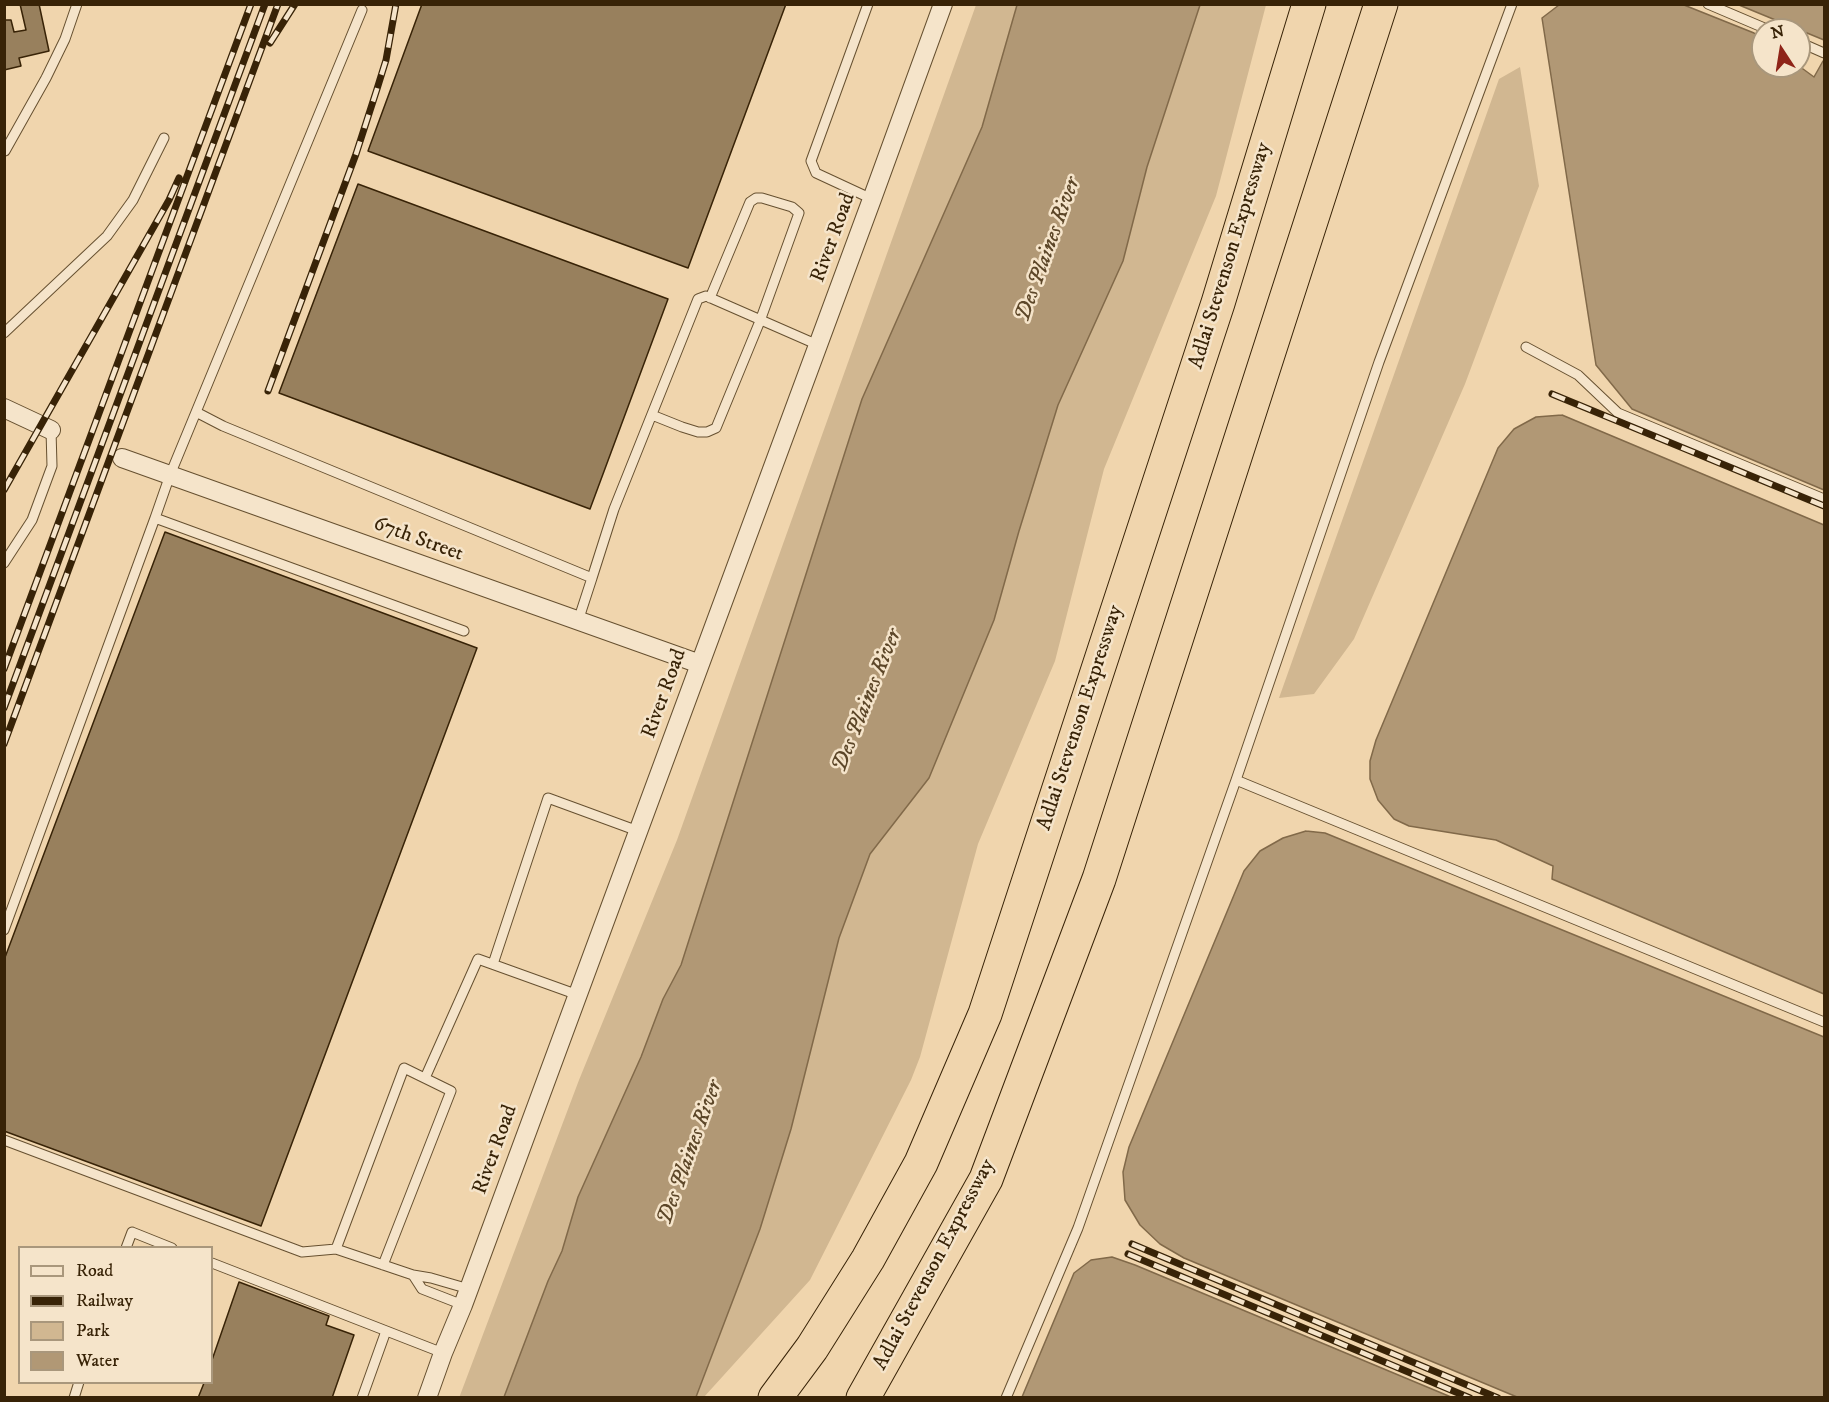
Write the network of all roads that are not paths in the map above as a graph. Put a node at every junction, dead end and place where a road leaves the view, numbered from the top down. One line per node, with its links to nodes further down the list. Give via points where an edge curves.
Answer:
1 (77, 4): 11 (lane, via 60,49)
2 (868, 4): 12 (lane, via 811,161 816,173)
3 (943, 4): 12 (street, River Road)
4 (1309, 4): 51 (highway, Adlai Stevenson Expressway, via 1218,303 985,1014 921,1163 868,1259)
5 (1381, 4): 48 (highway, Adlai Stevenson Expressway, via 1099,879 986,1179)
6 (1512, 4): 31 (lane, via 1379,362)
7 (1708, 4): 9 (lane)
8 (363, 10): 19 (lane)
9 (1751, 22)
10 (164, 138): 15 (lane, via 133,200 106,236)
11 (5, 151)
12 (872, 199): 16 (street, River Road)
13 (710, 298): 14 (lane); 14 (lane, via 750,202 762,198 792,207 799,213 798,220); 20 (lane, via 698,299)
14 (760, 321): 16 (lane); 20 (lane, via 716,428 698,432)
15 (4, 333)
16 (818, 345): 30 (street, River Road)
17 (1526, 347): 24 (lane, via 1578,375 1618,413)
18 (4, 408): 21 (street)
19 (196, 412): 23 (lane); 27 (lane)
20 (652, 415): 27 (lane, via 614,509)
21 (51, 430): 26 (lane, via 52,466 32,520)
22 (122, 458): 23 (street, 67th Street)
23 (170, 475): 25 (lane); 28 (street, 67th Street)
24 (1824, 499)
25 (154, 518): 29 (lane); 33 (lane)
26 (4, 563)
27 (592, 578): 28 (lane)
28 (578, 621): 30 (street, 67th Street)
29 (464, 630)
30 (700, 664): 32 (street, River Road)
31 (1236, 780): 36 (lane); 52 (lane, via 1078,1228)
32 (638, 831): 34 (lane, via 548,798); 35 (street, River Road)
33 (4, 930)
34 (493, 964): 35 (lane); 37 (lane, via 478,959)
35 (578, 995): 45 (street, River Road)
36 (1824, 1022)
37 (425, 1078): 41 (lane, via 404,1068); 43 (lane, via 451,1091)
38 (4, 1140): 41 (lane, via 302,1252)
39 (127, 1246): 40 (lane, via 132,1232)
40 (167, 1246)
41 (336, 1250): 43 (lane)
42 (213, 1263): 46 (lane)
43 (383, 1265): 44 (lane)
44 (413, 1275): 45 (lane, via 430,1278); 45 (lane, via 422,1289)
45 (466, 1297): 47 (street, River Road)
46 (386, 1331): 47 (lane); 49 (lane)
47 (443, 1353): 50 (street, River Road)
48 (864, 1396)
49 (362, 1398)
50 (427, 1398)
51 (775, 1398)
52 (1006, 1398)

